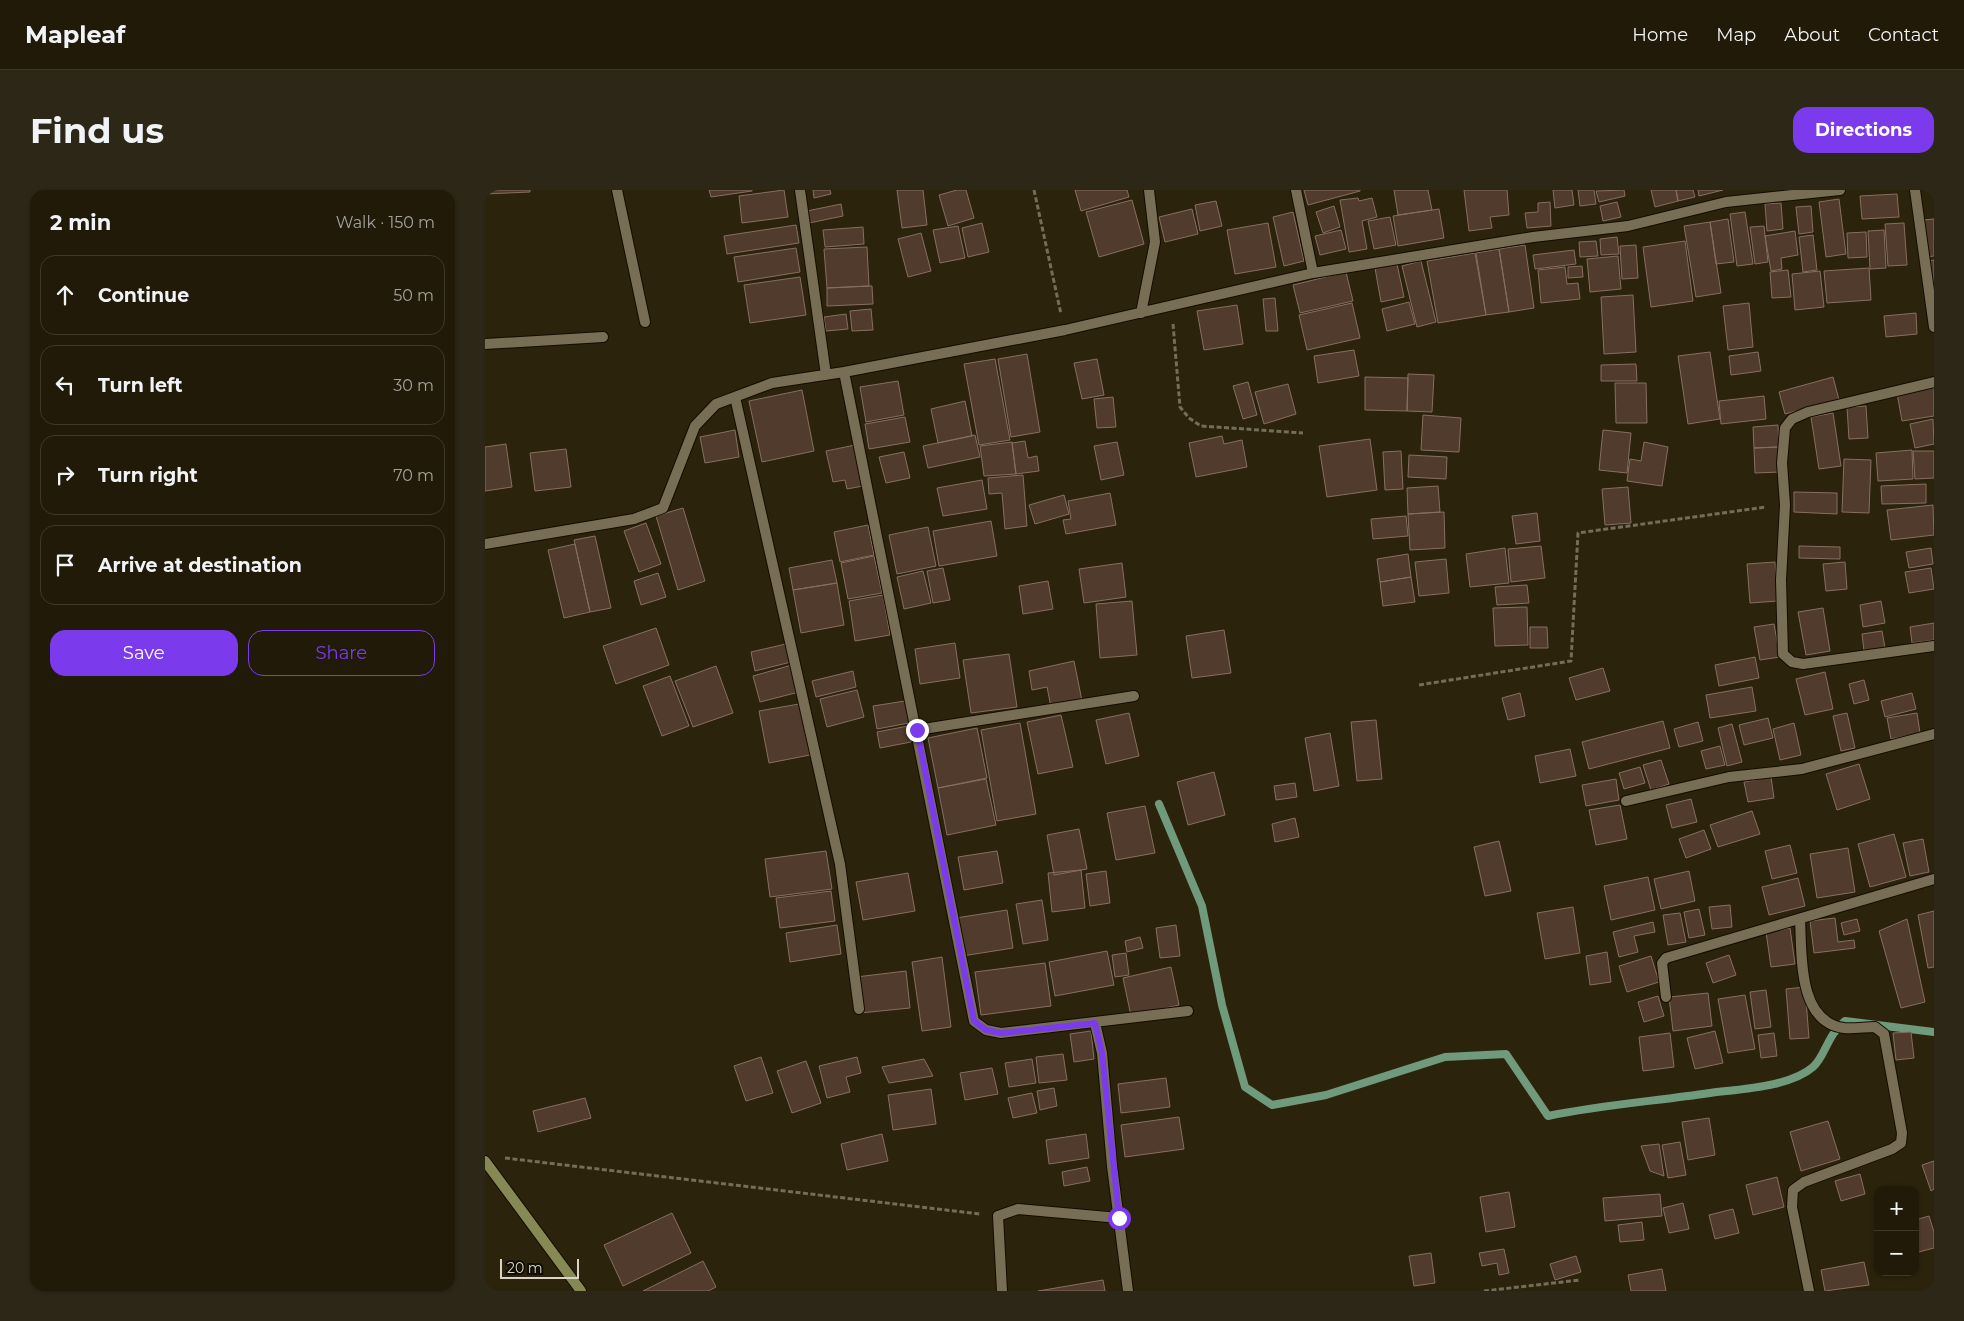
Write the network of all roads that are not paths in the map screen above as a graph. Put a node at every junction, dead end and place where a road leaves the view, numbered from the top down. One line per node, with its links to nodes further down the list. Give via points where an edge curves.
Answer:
1 (617, 190): 9 (street)
2 (800, 190): 14 (street)
3 (1149, 190): 8 (street, via 1155,242)
4 (1296, 190): 7 (street)
5 (1840, 190): 7 (street, via 1726,202 1628,226 1533,237)
6 (1915, 190): 10 (street)
7 (1313, 273): 8 (street)
8 (1141, 313): 13 (street)
9 (645, 322)
10 (1934, 327)
11 (603, 336): 12 (street)
12 (485, 344)
13 (844, 372): 14 (street); 20 (street)
14 (826, 375): 16 (street, via 772,383)
15 (1934, 382): 18 (street, via 1808,412 1792,419 1785,428 1781,580 1783,654 1791,662 1803,664)
16 (735, 396): 17 (street, via 716,404 695,426 663,508 634,519); 26 (street, via 840,864)
17 (485, 544)
18 (1934, 646)
19 (1134, 696): 20 (street)
20 (917, 730): 28 (street, via 974,1021 986,1030 1001,1033)
21 (1934, 734): 22 (street, via 1802,769 1729,777)
22 (1626, 801)
23 (1934, 879): 24 (street)
24 (1800, 919): 25 (street, via 1666,958 1662,963); 34 (street, via 1804,980 1815,1012 1843,1028 1875,1027 1884,1034 1902,1134 1901,1143 1892,1148 1804,1182 1793,1190 1791,1207)
25 (1666, 997)
26 (859, 1008)
27 (1188, 1011): 28 (street)
28 (1095, 1023): 30 (street, via 1102,1053)
29 (490, 1159): 31 (main road)
30 (1119, 1218): 32 (street, via 1018,1209 999,1216); 33 (street)
31 (581, 1291)
32 (1002, 1291)
33 (1128, 1291)
34 (1809, 1291)

